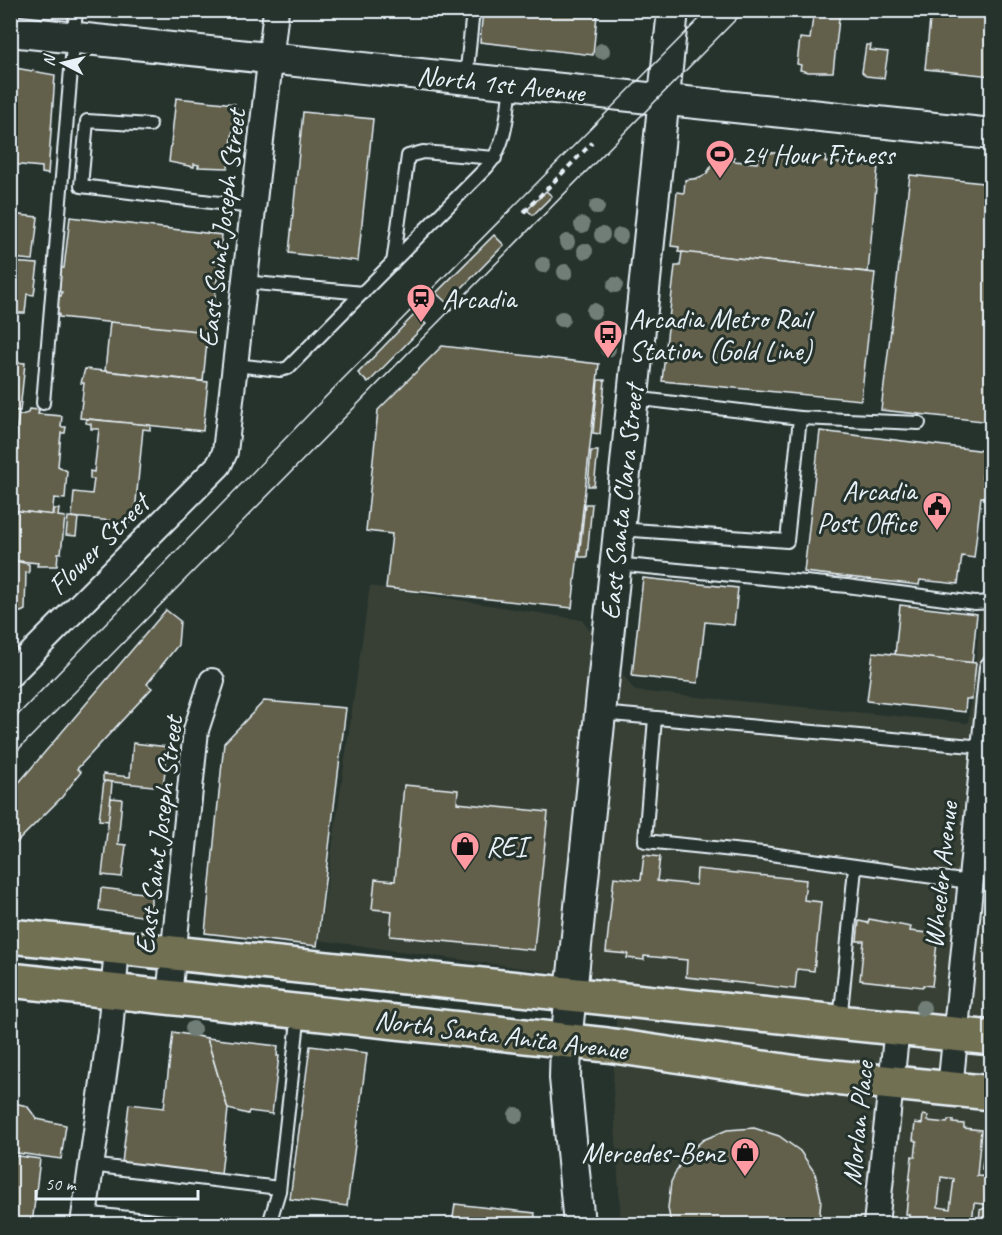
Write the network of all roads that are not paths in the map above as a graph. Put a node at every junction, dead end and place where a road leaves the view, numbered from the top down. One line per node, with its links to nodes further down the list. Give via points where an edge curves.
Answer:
1 (276, 10): 6 (street, East Saint Joseph Street)
2 (473, 10): 7 (lane)
3 (673, 10): 9 (street, East Santa Clara Street)
4 (74, 25): 5 (street, North 1st Avenue); 6 (street, North 1st Avenue); 13 (lane)
5 (10, 31)
6 (272, 59): 7 (street, North 1st Avenue); 15 (street, East Saint Joseph Street)
7 (466, 80): 8 (street, North 1st Avenue)
8 (511, 84): 9 (street, North 1st Avenue); 12 (lane, via 505,136)
9 (664, 99): 11 (street, North 1st Avenue); 20 (street, East Santa Clara Street)
10 (150, 125): 14 (lane, via 87,121)
11 (992, 134)
12 (495, 158): 16 (lane); 16 (lane, via 423,152 408,156)
13 (62, 177): 14 (lane); 21 (lane)
14 (81, 178): 15 (lane, via 81,186)
15 (252, 207): 17 (street, East Saint Joseph Street)
16 (393, 262): 18 (lane)
17 (244, 282): 18 (lane); 19 (street, East Saint Joseph Street)
18 (363, 293): 19 (lane, via 288,369)
19 (235, 365): 24 (street, East Saint Joseph Street)
20 (632, 398): 22 (lane); 25 (street, East Santa Clara Street)
21 (43, 403)
22 (800, 417): 23 (lane); 25 (lane, via 787,541)
23 (919, 423)
24 (225, 453): 29 (street, Flower Street, via 219,465)
25 (618, 528): 26 (street, East Santa Clara Street)
26 (615, 564): 27 (lane); 31 (street, East Santa Clara Street)
27 (992, 602)
28 (992, 668): 33 (street, Wheeler Avenue)
29 (10, 675)
30 (212, 681): 38 (street, East Saint Joseph Street, via 196,730)
31 (599, 713): 32 (lane); 41 (street, East Santa Clara Street)
32 (656, 718): 33 (lane); 34 (lane, via 645,841 763,853)
33 (984, 747): 35 (street, Wheeler Avenue)
34 (855, 868): 35 (lane); 44 (lane)
35 (969, 882): 46 (street, Wheeler Avenue)
36 (10, 936): 37 (main road, North Santa Anita Avenue)
37 (117, 947): 38 (main road, North Santa Anita Avenue); 40 (street)
38 (173, 954): 41 (main road, North Santa Anita Avenue); 42 (street, East Saint Joseph Street)
39 (10, 980): 40 (main road, North Santa Anita Avenue)
40 (111, 990): 42 (main road, North Santa Anita Avenue); 52 (street, via 110,1032)
41 (570, 994): 44 (main road, North Santa Anita Avenue); 48 (street, East Santa Clara Street)
42 (169, 998): 43 (main road, North Santa Anita Avenue)
43 (300, 1011): 48 (main road, North Santa Anita Avenue); 53 (lane)
44 (840, 1023): 45 (main road, North Santa Anita Avenue)
45 (897, 1028): 46 (main road, North Santa Anita Avenue); 49 (street, Morlan Place)
46 (954, 1035): 47 (main road, North Santa Anita Avenue); 50 (street, Wheeler Avenue)
47 (992, 1038)
48 (566, 1042): 49 (main road, North Santa Anita Avenue); 57 (street, East Santa Clara Street, via 565,1078)
49 (891, 1083): 50 (main road, North Santa Anita Avenue); 58 (street, Morlan Place)
50 (950, 1089): 51 (main road, North Santa Anita Avenue)
51 (992, 1092)
52 (90, 1165): 53 (lane); 54 (street)
53 (279, 1188): 56 (lane)
54 (83, 1219): 55 (lane)
55 (182, 1224)
56 (269, 1224)
57 (579, 1224)
58 (876, 1224)

